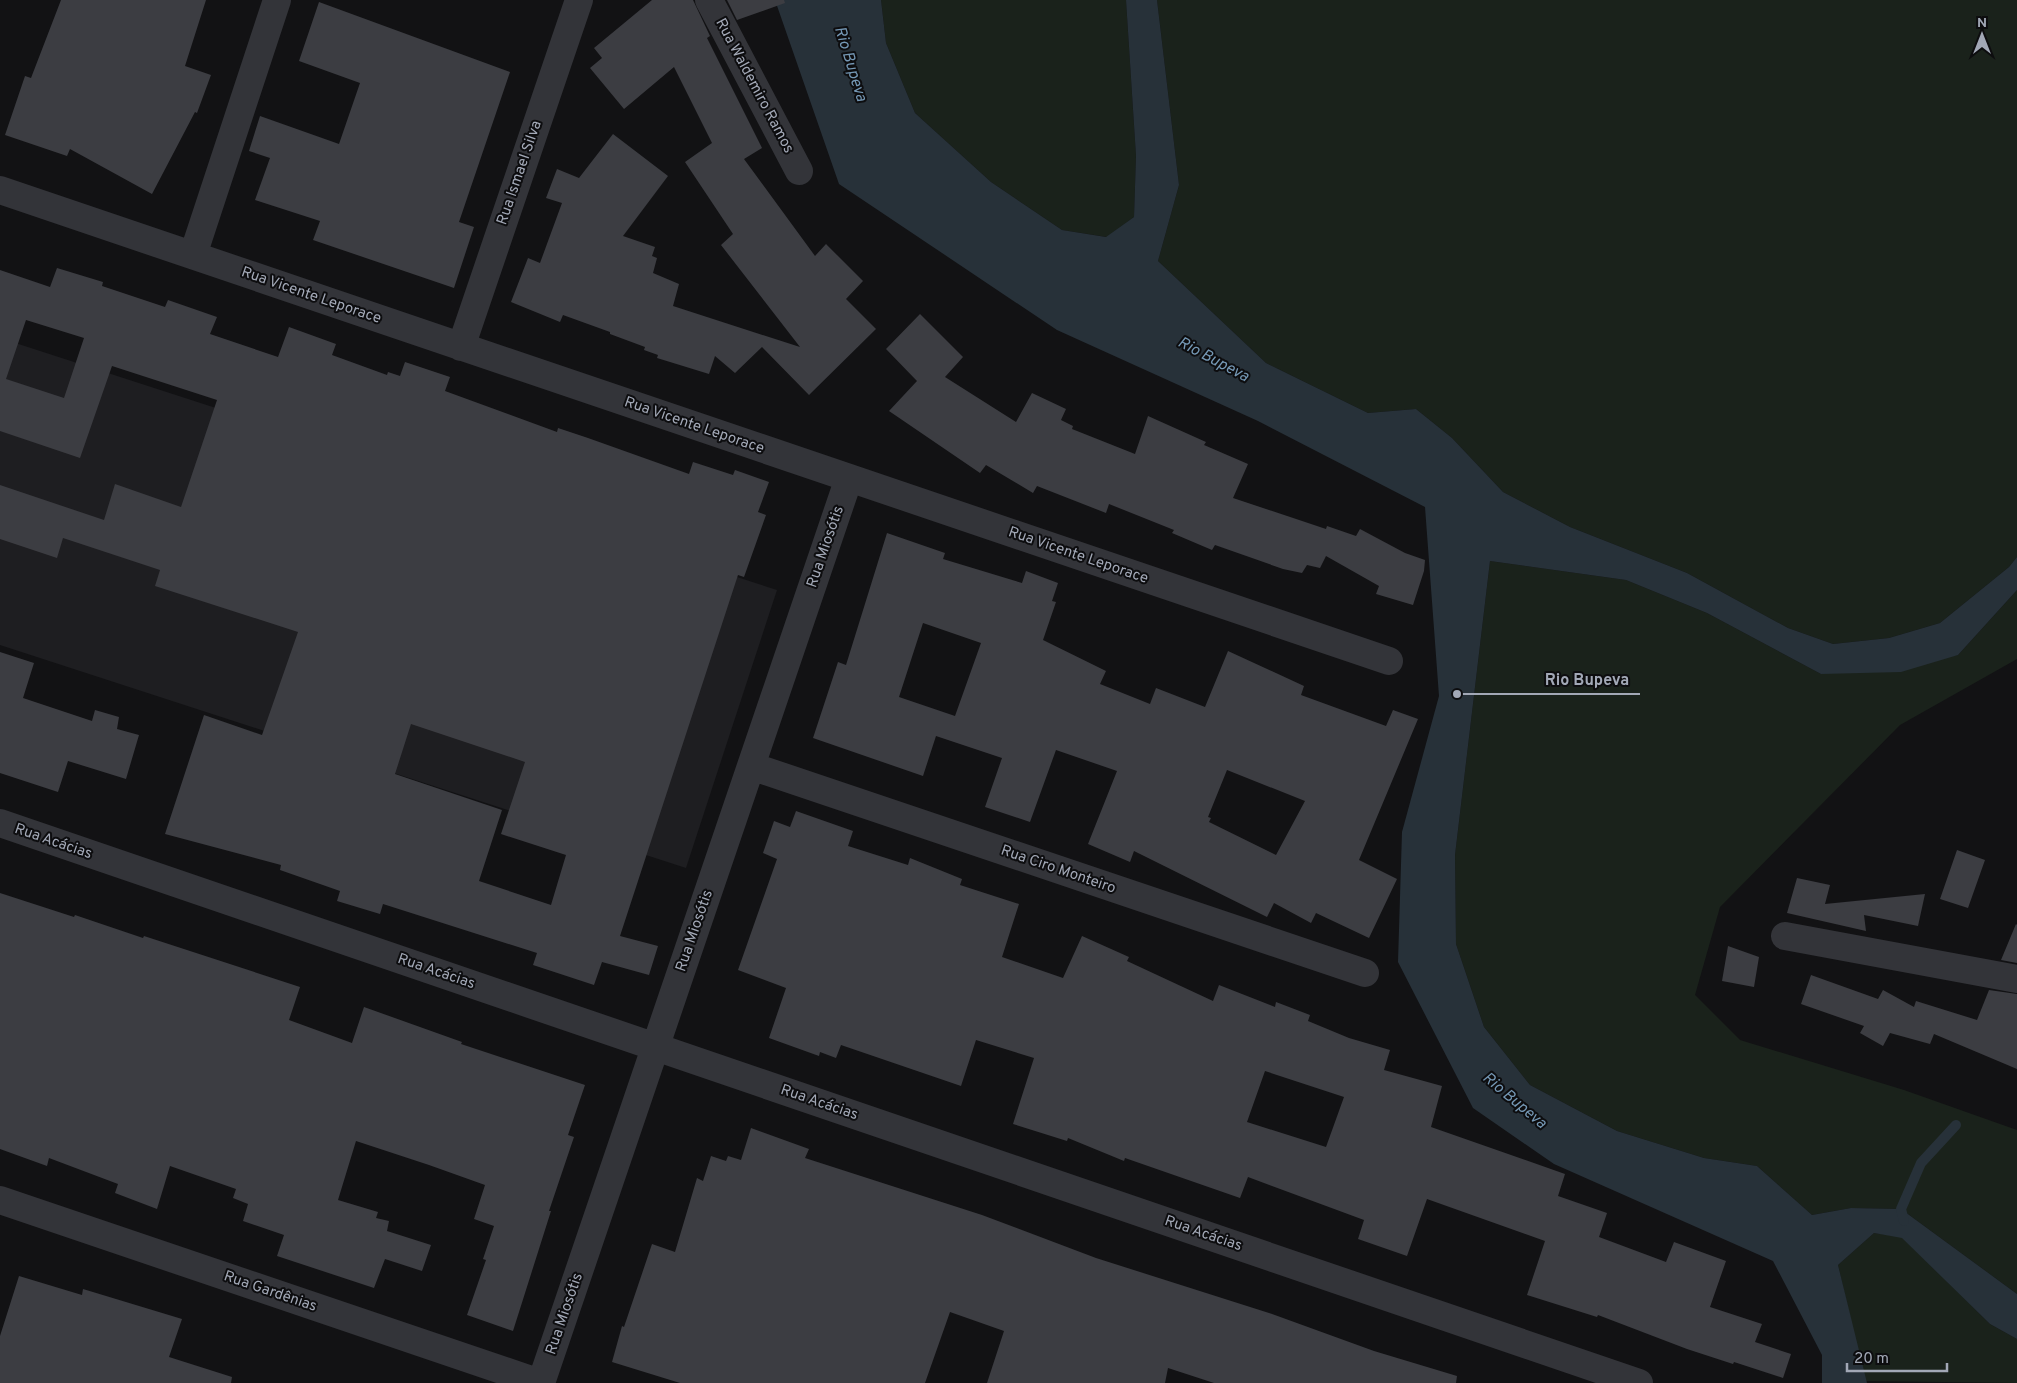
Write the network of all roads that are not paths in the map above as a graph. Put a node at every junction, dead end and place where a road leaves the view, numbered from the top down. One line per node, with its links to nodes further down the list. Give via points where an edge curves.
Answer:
1 (278, 0): 6 (street)
2 (579, 0): 7 (street, Rua Ismael Silva)
3 (709, 0): 4 (street, Rua Waldemiro Ramos)
4 (799, 171)
5 (0, 190): 6 (street, Rua Vicente Leporace)
6 (193, 255): 7 (street, Rua Vicente Leporace)
7 (461, 347): 8 (street, Rua Vicente Leporace)
8 (849, 478): 9 (street, Rua Vicente Leporace); 10 (street, Rua Miosótis)
9 (1389, 661)
10 (751, 766): 13 (street, Rua Ciro Monteiro); 15 (street, Rua Miosótis)
11 (0, 824): 15 (street, Rua Acácias)
12 (1785, 936): 14 (street)
13 (1365, 973)
14 (2017, 979)
15 (656, 1047): 17 (street, Rua Miosótis); 18 (street, Rua Acácias)
16 (0, 1200): 17 (street, Rua Gardênias)
17 (540, 1383)
18 (1639, 1383)

